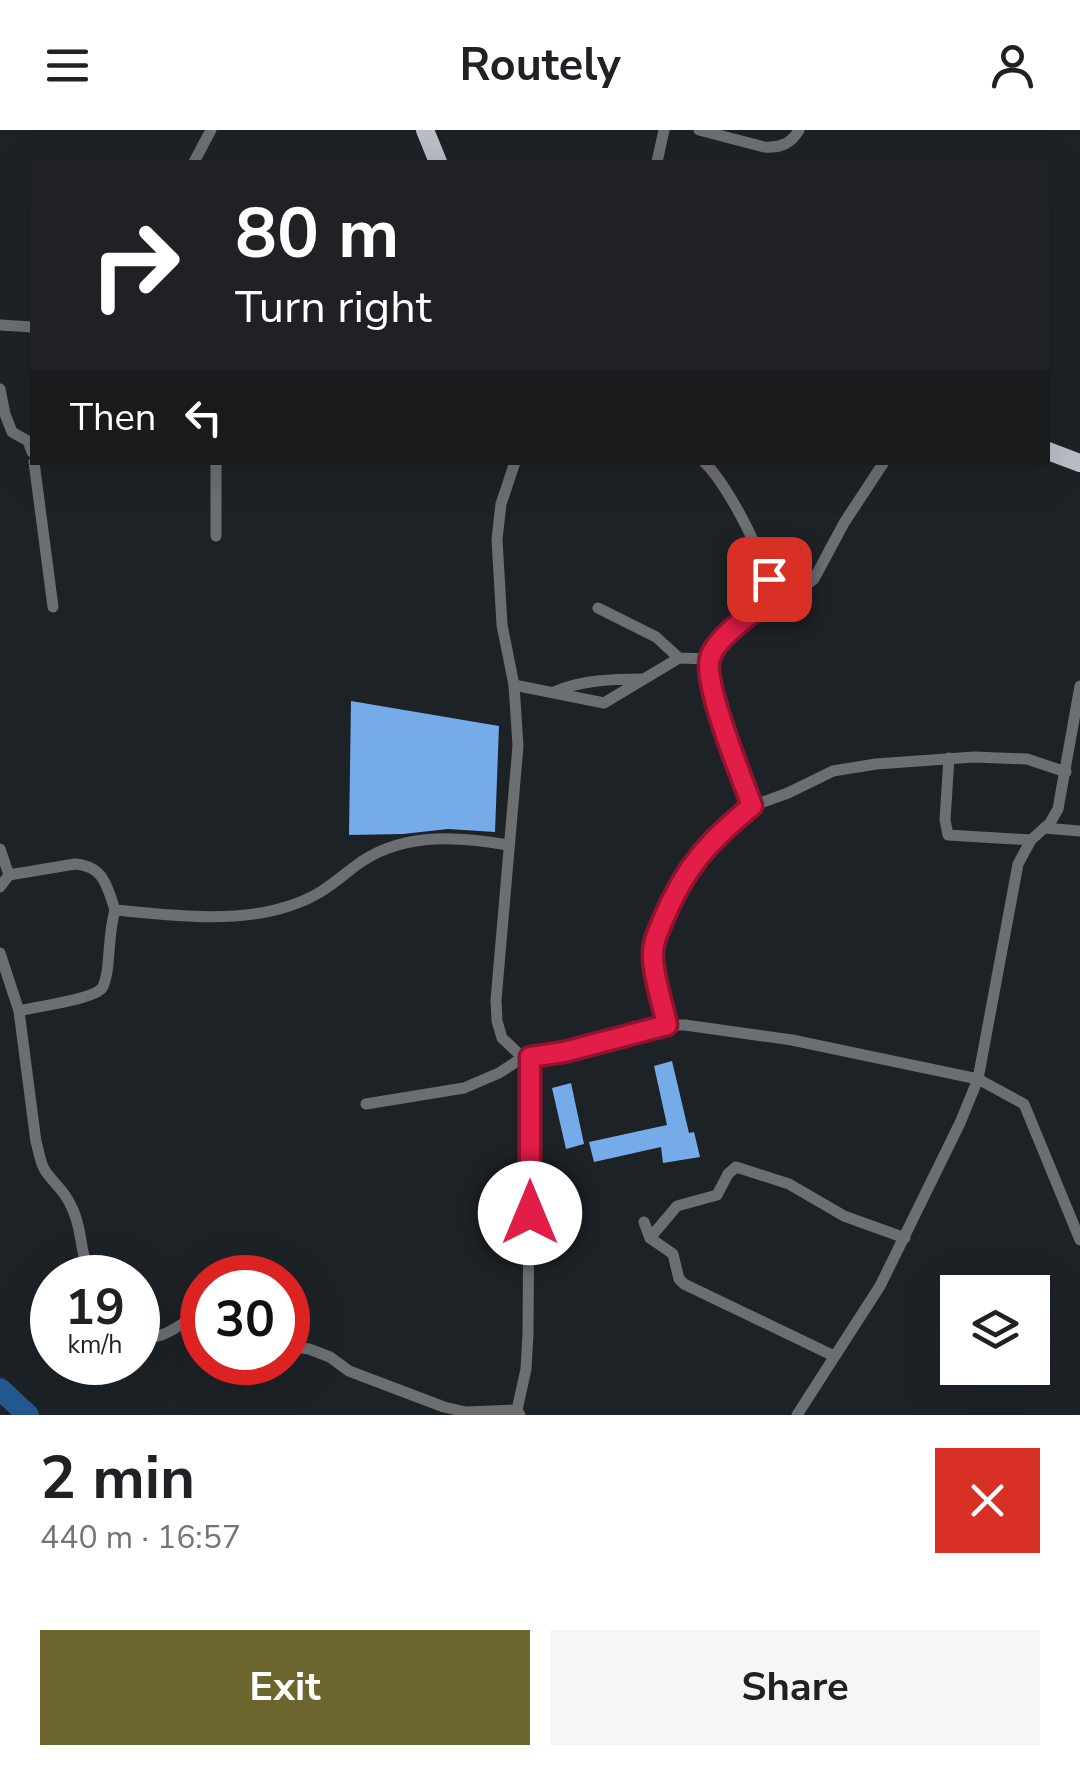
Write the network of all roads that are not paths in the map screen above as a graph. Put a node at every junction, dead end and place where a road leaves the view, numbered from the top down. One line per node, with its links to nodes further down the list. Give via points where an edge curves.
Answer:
1 (211, 130): 6 (street)
2 (425, 130): 7 (main road)
3 (664, 130): 8 (street)
4 (699, 130): 5 (street, via 773,148)
5 (798, 130)
6 (195, 160)
7 (437, 160)
8 (657, 160)
9 (0, 325): 10 (street)
10 (30, 328)
11 (0, 390): 12 (street, via 12,432)
12 (30, 443)
13 (1050, 452): 14 (main road)
14 (1080, 463)
15 (34, 465): 22 (street)
16 (216, 465): 20 (street)
17 (514, 465): 27 (street, via 497,539)
18 (707, 465): 21 (street, via 753,542)
19 (882, 465): 21 (street, via 814,580)
20 (216, 536)
21 (771, 599): 25 (street)
22 (53, 607)
23 (598, 608): 24 (street, via 656,637)
24 (679, 658): 25 (street); 26 (street)
25 (709, 658): 32 (street, via 711,686)
26 (645, 680): 29 (street, via 582,683); 29 (street, via 604,703)
27 (514, 685): 29 (street); 36 (street, via 518,746)
28 (1080, 686): 31 (street)
29 (554, 692)
30 (948, 758): 31 (street, via 1028,759); 32 (street, via 834,771); 35 (street, via 948,836)
31 (1066, 772): 33 (street, via 1058,809)
32 (752, 806): 43 (street, via 698,855 655,939 653,966)
33 (1044, 828): 34 (street); 35 (street)
34 (1080, 831)
35 (1031, 840): 45 (street, via 1015,875)
36 (508, 845): 40 (street, via 451,838 407,842 371,857 319,894 268,912 190,916); 44 (street, via 497,1022 502,1038)
37 (0, 849): 38 (street)
38 (9, 875): 39 (street); 40 (street, via 86,864 101,877)
39 (0, 887)
40 (114, 910): 42 (street, via 102,988)
41 (0, 953): 42 (street)
42 (19, 1011): 51 (street, via 36,1142 46,1172 78,1220)
43 (667, 1025): 44 (street); 45 (street, via 792,1040)
44 (527, 1056): 46 (street, via 464,1088); 54 (street, via 528,1332)
45 (978, 1079): 49 (street); 50 (street, via 1024,1104)
46 (366, 1104)
47 (644, 1222): 48 (street)
48 (650, 1238): 49 (street, via 678,1206 717,1195 736,1168 789,1184 844,1216); 53 (street, via 673,1254 684,1284)
49 (905, 1238): 53 (street)
50 (1080, 1240)
51 (82, 1255)
52 (310, 1350): 54 (street, via 444,1407)
53 (834, 1356): 55 (street)
54 (519, 1413)
55 (797, 1415)

